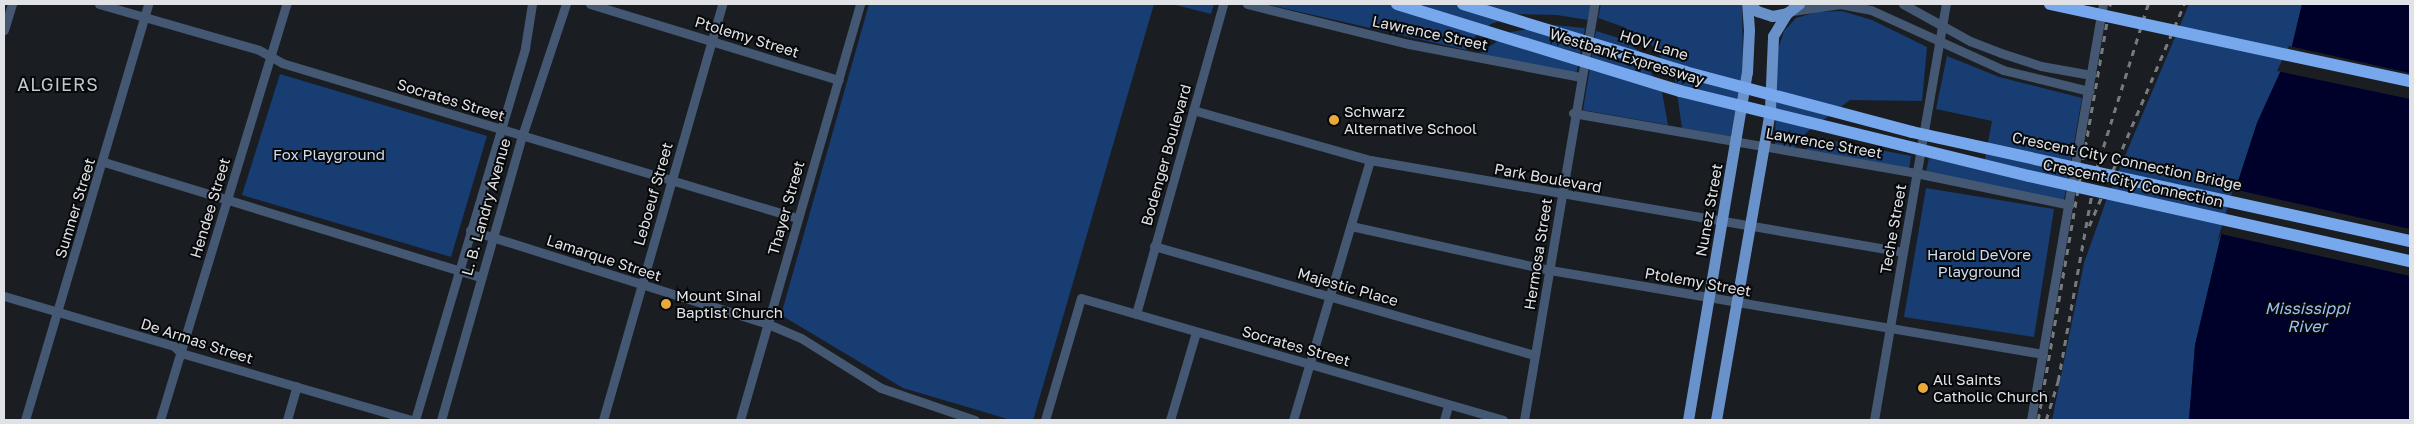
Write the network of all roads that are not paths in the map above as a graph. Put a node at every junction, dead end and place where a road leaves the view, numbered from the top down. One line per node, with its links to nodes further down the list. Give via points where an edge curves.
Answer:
1 (12, 4): 23 (street)
2 (100, 4): 21 (street, Socrates Street)
3 (148, 4): 21 (street, Sumner Street)
4 (286, 4): 26 (street, Hendee Street)
5 (532, 4): 35 (street, L. B. Landry Avenue, via 525,48)
6 (566, 4): 37 (street, L. B. Landry Avenue)
7 (590, 4): 24 (street, Ptolemy Street)
8 (722, 4): 24 (street, Leboeuf Street)
9 (860, 4): 29 (street, Thayer Street)
10 (1223, 4): 32 (street, Bodenger Boulevard)
11 (1247, 4): 28 (street, Lawrence Street, via 1409,44)
12 (1397, 4): 36 (highway, Westbank Expressway, bridge, via 1680,91)
13 (1463, 4): 34 (highway, HOV Lane, bridge, via 1685,72)
14 (1594, 4): 28 (street, Hermosa Street)
15 (1748, 4): 20 (main road, via 1767,16); 38 (main road, Nunez Street, via 1748,59)
16 (1903, 4): 22 (street)
17 (1946, 4): 22 (street, Teche Street)
18 (2050, 4): 30 (highway, bridge)
19 (2103, 4): 27 (street)
20 (1793, 9): 25 (street, via 1854,6 1904,22); 39 (main road, via 1773,36 1770,109)
21 (145, 15): 26 (street, Socrates Street); 41 (street, Sumner Street)
22 (1942, 25): 25 (street, Teche Street); 27 (street, via 2001,54)
23 (4, 30)
24 (712, 40): 29 (street, Ptolemy Street); 43 (street, Leboeuf Street)
25 (1938, 42): 31 (street, via 2004,70); 42 (street, Teche Street)
26 (270, 56): 35 (street, Socrates Street, via 282,63); 45 (street, Hendee Street)
27 (2091, 75): 31 (street)
28 (1580, 77): 33 (street, Hermosa Street)
29 (839, 80): 47 (street, Thayer Street)
30 (2410, 81)
31 (2089, 91): 46 (street)
32 (1193, 110): 40 (street, Park Boulevard); 54 (street, Bodenger Boulevard)
33 (1573, 113): 38 (street, Lawrence Street); 44 (street, Hermosa Street)
34 (1837, 113): 53 (highway, Crescent City Connection Bridge, bridge)
35 (500, 129): 37 (street, Socrates Street); 51 (street, L. B. Landry Avenue)
36 (1850, 134): 56 (highway, Crescent City Connection, bridge)
37 (522, 136): 43 (street, Socrates Street); 52 (street, L. B. Landry Avenue)
38 (1735, 142): 39 (street, Lawrence Street); 48 (main road, Nunez Street)
39 (1764, 147): 42 (street, Lawrence Street); 50 (main road)
40 (1370, 160): 44 (street, Park Boulevard); 49 (street)
41 (104, 162): 45 (street); 65 (street, Sumner Street)
42 (1916, 174): 46 (street, Lawrence Street); 55 (street, Teche Street)
43 (672, 178): 47 (street, Socrates Street); 60 (street, Leboeuf Street)
44 (1562, 195): 48 (street, Park Boulevard); 58 (street, Hermosa Street)
45 (227, 200): 57 (street); 70 (street, Hendee Street)
46 (2070, 205): 71 (street)
47 (797, 218): 67 (street, Thayer Street)
48 (1721, 222): 50 (street, Park Boulevard); 63 (main road, Nunez Street)
49 (1351, 226): 58 (street, Ptolemy Street); 61 (street)
50 (1750, 226): 55 (street, Park Boulevard); 64 (main road)
51 (470, 230): 52 (street, Lamarque Street); 57 (street, L. B. Landry Avenue)
52 (492, 237): 59 (street, L. B. Landry Avenue); 60 (street, Lamarque Street)
53 (2410, 241)
54 (1154, 246): 61 (street, Majestic Place); 66 (street, Bodenger Boulevard)
55 (1903, 252): 68 (street, Teche Street)
56 (2410, 261)
57 (459, 270): 59 (street); 79 (street, L. B. Landry Avenue)
58 (1550, 270): 63 (street, Ptolemy Street); 72 (street, Hermosa Street)
59 (480, 277): 80 (street, L. B. Landry Avenue)
60 (641, 284): 67 (street, Lamarque Street); 81 (street, Leboeuf Street)
61 (1329, 295): 72 (street, Majestic Place); 73 (street)
62 (4, 296): 65 (street, De Armas Street)
63 (1708, 299): 64 (street, Ptolemy Street); 90 (main road, Nunez Street)
64 (1737, 303): 68 (street, Ptolemy Street); 91 (main road)
65 (58, 312): 70 (street, De Armas Street, via 174,346); 76 (street, Sumner Street)
66 (1136, 314): 69 (street, Socrates Street); 84 (street, Socrates Street, via 1081,298)
67 (768, 324): 82 (street, Thayer Street); 83 (street, Lamarque Street, via 801,338 881,388)
68 (1889, 328): 71 (street, Ptolemy Street); 92 (street, Teche Street)
69 (1196, 332): 73 (street, Socrates Street); 85 (street)
70 (181, 353): 74 (street, De Armas Street); 77 (street, Hendee Street)
71 (2043, 354): 93 (street)
72 (1535, 355): 89 (street, Hermosa Street)
73 (1309, 363): 75 (street, Socrates Street); 86 (street)
74 (297, 386): 78 (street); 79 (street, De Armas Street)
75 (1448, 406): 87 (street); 88 (street, Socrates Street)
76 (25, 420)
77 (160, 420)
78 (287, 420)
79 (413, 420)
80 (441, 420)
81 (604, 420)
82 (740, 420)
83 (975, 420)
84 (1045, 420)
85 (1170, 420)
86 (1293, 420)
87 (1444, 420)
88 (1503, 420)
89 (1524, 420)
90 (1688, 420)
91 (1716, 420)
92 (1874, 420)
93 (2031, 420)

